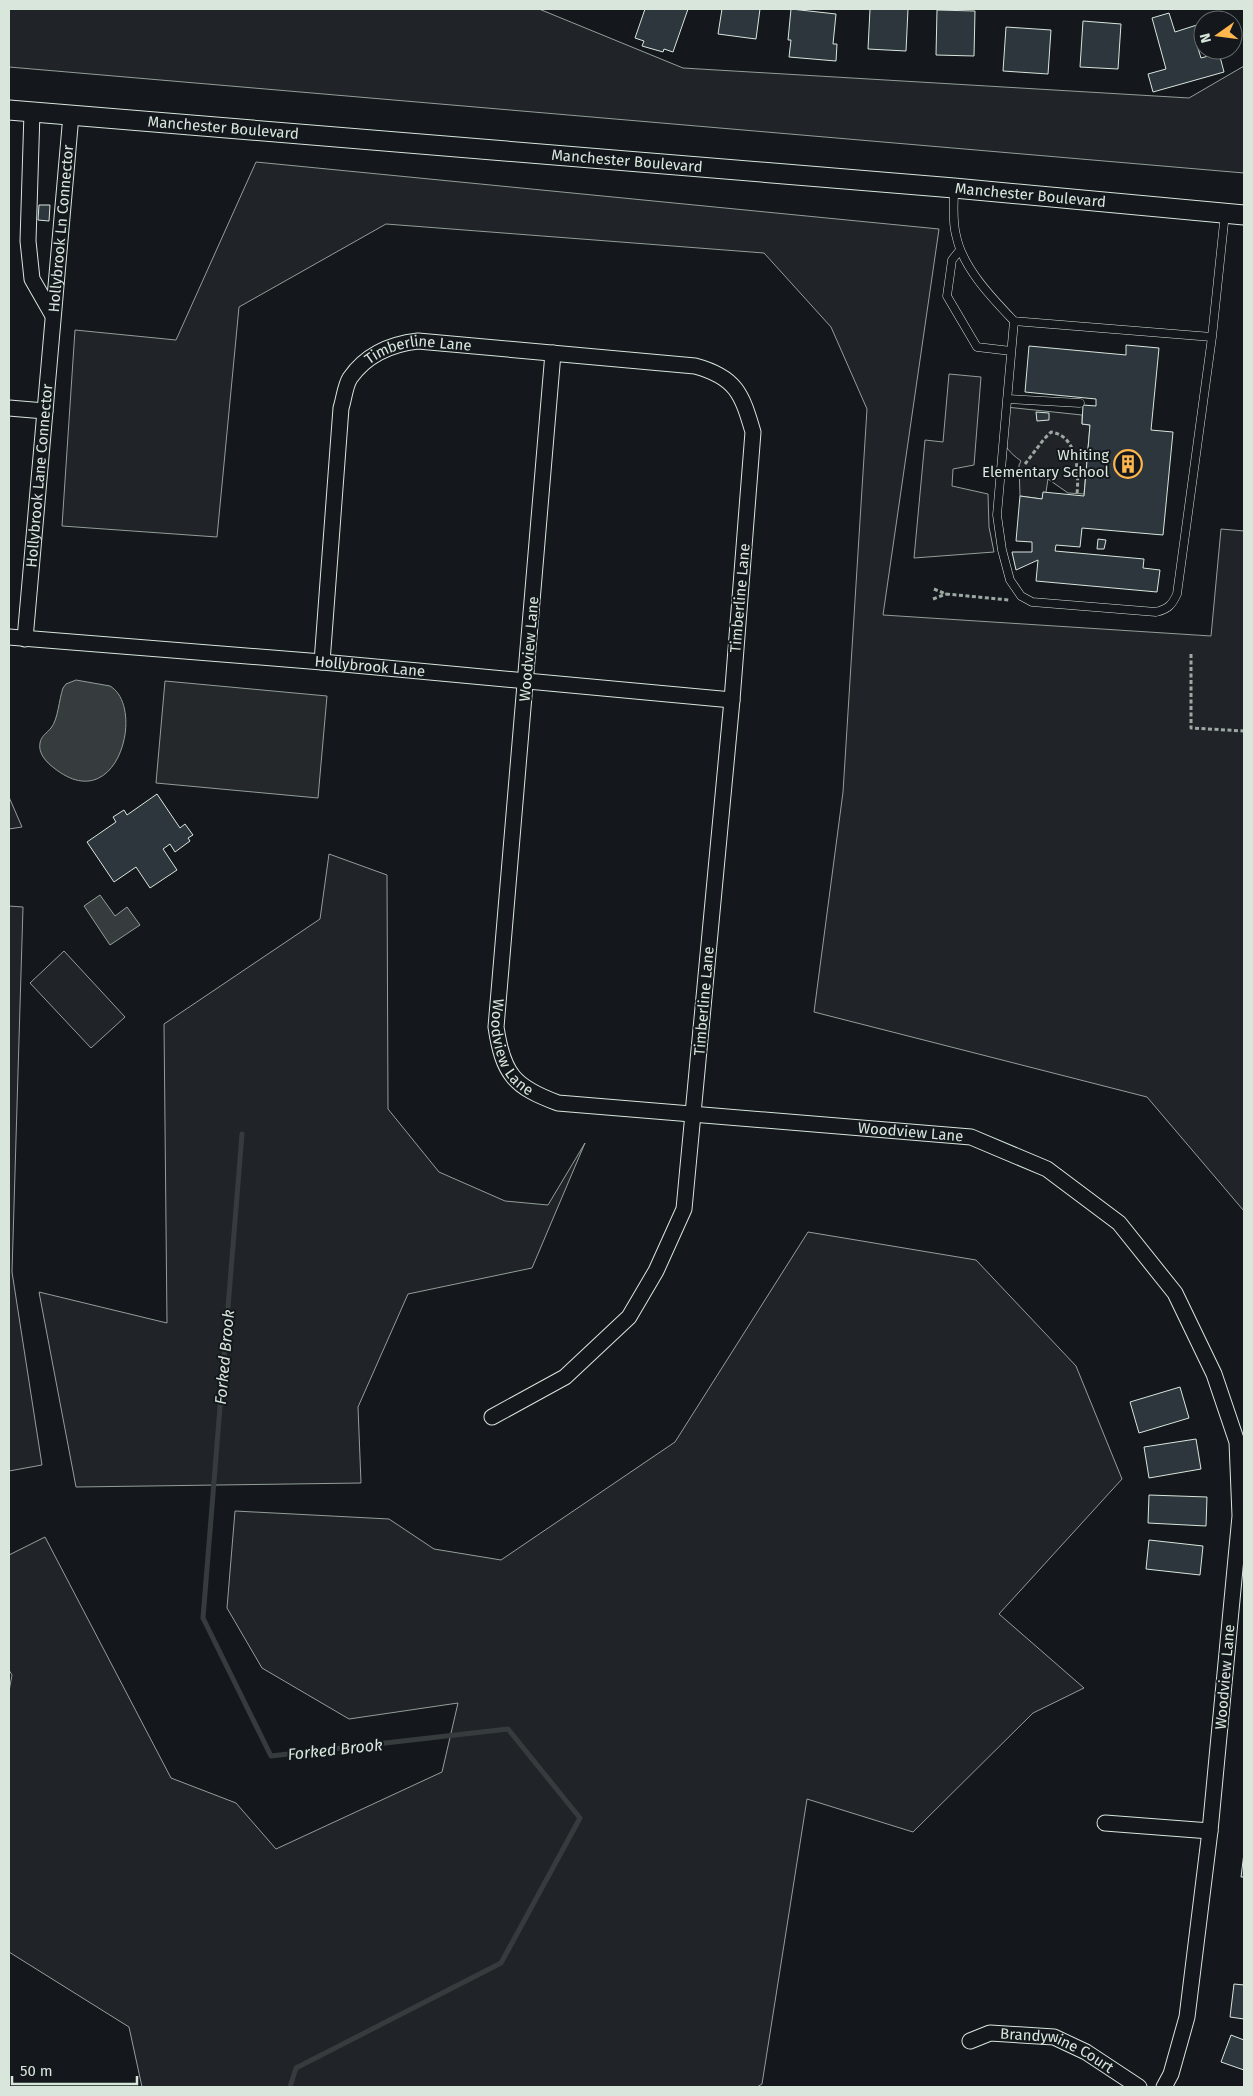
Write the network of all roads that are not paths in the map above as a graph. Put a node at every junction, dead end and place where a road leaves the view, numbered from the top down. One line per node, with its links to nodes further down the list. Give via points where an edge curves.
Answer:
1 (9, 110): 2 (street, Manchester Boulevard)
2 (32, 112): 3 (street, Manchester Boulevard); 8 (street, Hollybrook Ln Connector, via 28,241 32,279)
3 (71, 115): 4 (street, Manchester Boulevard); 8 (street, Hollybrook Ln Connector)
4 (954, 188): 5 (street, Manchester Boulevard); 7 (lane, via 953,219)
5 (1225, 213): 6 (street, Manchester Boulevard); 10 (lane)
6 (1244, 215)
7 (960, 250): 9 (lane, via 984,288); 11 (lane, via 952,260 947,296 976,347)
8 (52, 314): 16 (street, Hollybrook Lane Connector)
9 (1014, 321): 10 (lane); 11 (lane)
10 (1212, 337): 13 (lane, via 1177,594 1166,610 1156,612 1032,602 1021,596 1010,580 997,515)
11 (1011, 351): 13 (lane)
12 (554, 353): 19 (street, Timberline Lane, via 418,341 399,343 380,350 350,379 341,408); 20 (street, Woodview Lane); 21 (street, Timberline Lane, via 695,366 715,372 731,384 744,401 753,432)
13 (1007, 399): 14 (lane)
14 (1080, 404)
15 (9, 408): 16 (street)
16 (44, 411): 18 (street, Hollybrook Lane Connector)
17 (9, 637): 18 (street, Hollybrook Lane)
18 (25, 638): 19 (street, Hollybrook Lane)
19 (322, 662): 20 (street, Hollybrook Lane)
20 (526, 682): 21 (street, Hollybrook Lane); 22 (street, Woodview Lane, via 496,1027 503,1061 515,1081 534,1094 558,1103)
21 (732, 700): 22 (street, Timberline Lane)
22 (694, 1115): 23 (street, Timberline Lane, via 684,1209 656,1270 629,1317 565,1377); 25 (street, Woodview Lane, via 971,1137 1047,1169 1118,1223 1176,1294 1214,1374 1237,1442 1240,1516)
23 (492, 1417)
24 (1105, 1823): 25 (street)
25 (1210, 1831): 28 (street, Woodview Lane, via 1187,2018 1171,2074)
26 (970, 2041): 27 (street, Brandywine Court, via 990,2033 1054,2037 1086,2052)
27 (1139, 2087)
28 (1164, 2087)

